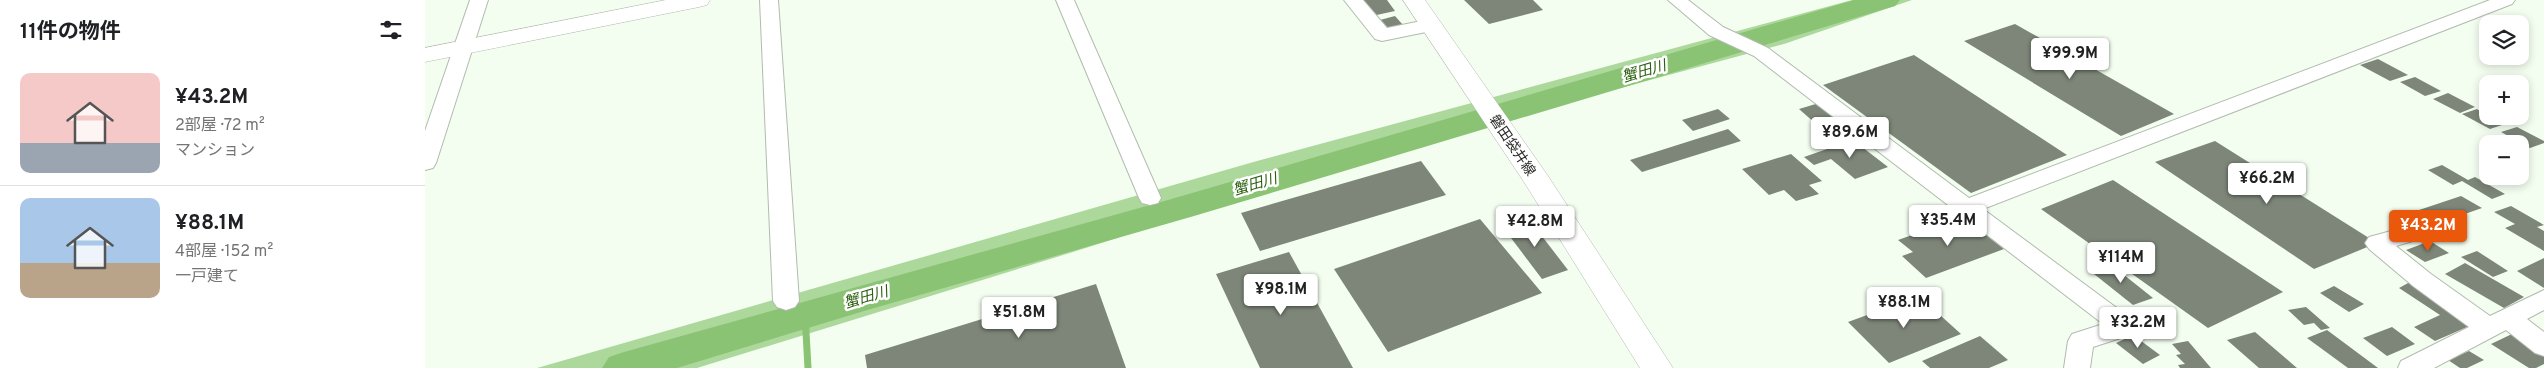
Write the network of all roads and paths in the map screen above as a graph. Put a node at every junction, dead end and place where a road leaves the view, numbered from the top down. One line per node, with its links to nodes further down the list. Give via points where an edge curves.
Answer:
1 (479, 0): 10 (street)
2 (699, 0): 10 (main road)
3 (769, 0): 17 (street)
4 (1065, 0): 13 (street)
5 (1353, 0): 9 (street, via 1382,35)
6 (1414, 0): 9 (main road, 磐田袋井線)
7 (1677, 0): 14 (street, via 1716,31 1761,52)
8 (2506, 0): 14 (street)
9 (1431, 25): 21 (main road, 磐田袋井線)
10 (463, 47): 11 (main road); 12 (street)
11 (425, 55)
12 (425, 163)
13 (1150, 198)
14 (1965, 207): 22 (street, via 2124,327 2081,341)
15 (2435, 227): 18 (street, via 2377,243 2422,280)
16 (2544, 299): 18 (street)
17 (785, 301)
18 (2499, 323): 19 (street); 20 (street)
19 (2544, 346)
20 (2444, 362): 23 (street)
21 (1656, 363)
22 (2077, 368)
23 (2411, 368)

